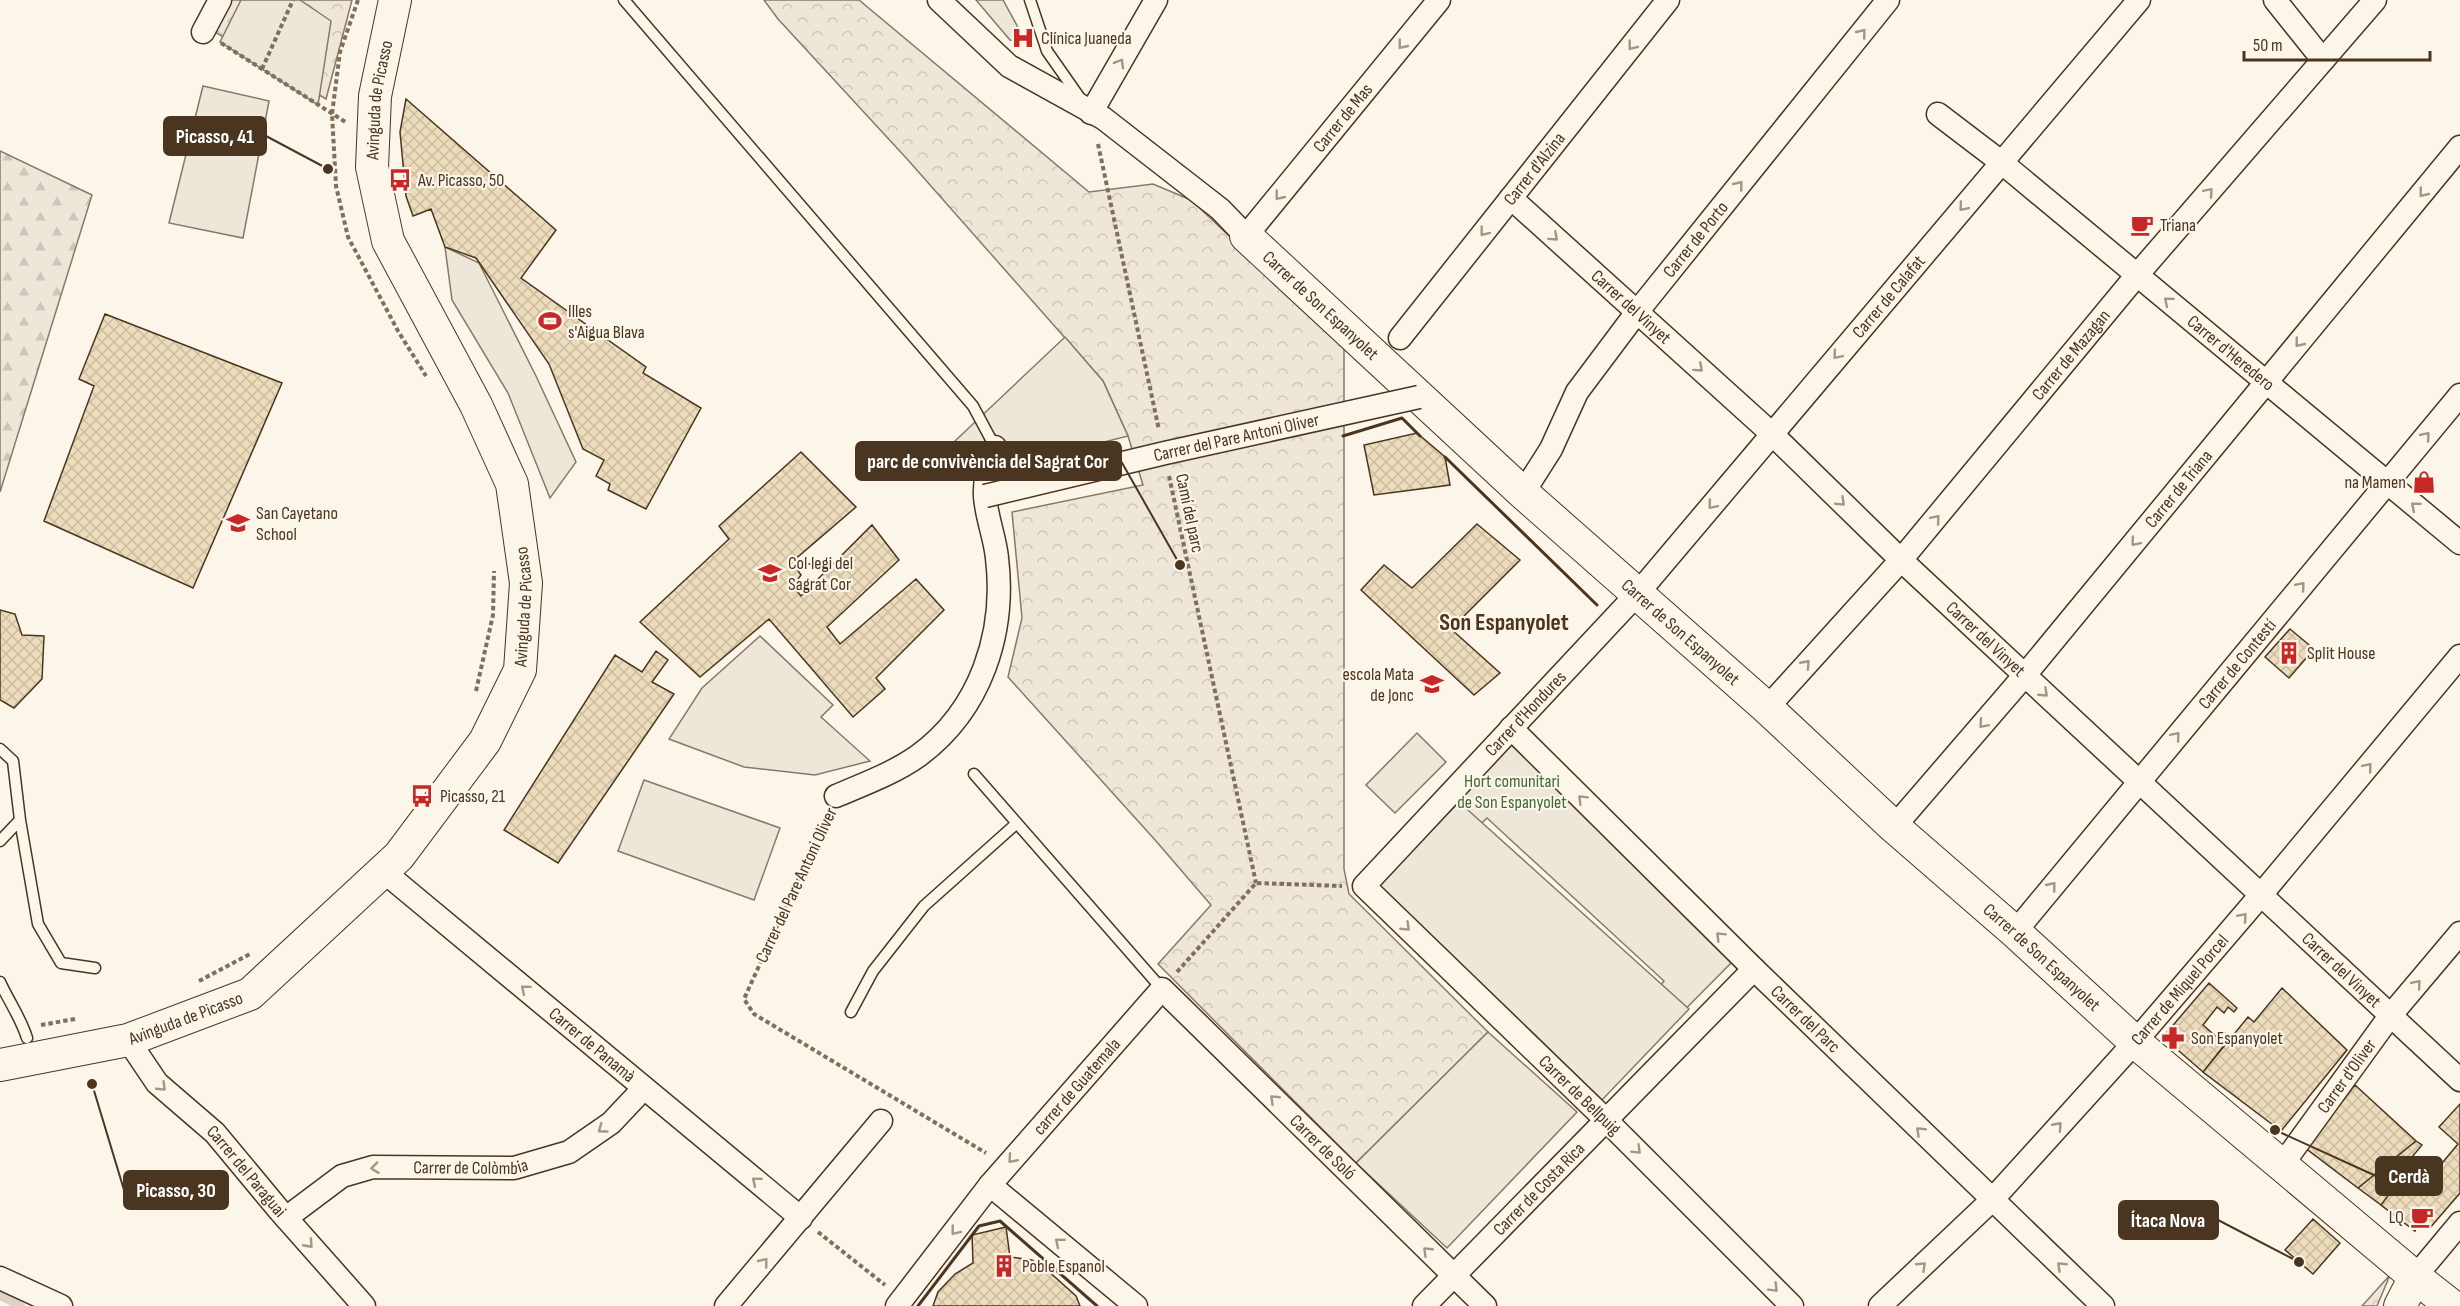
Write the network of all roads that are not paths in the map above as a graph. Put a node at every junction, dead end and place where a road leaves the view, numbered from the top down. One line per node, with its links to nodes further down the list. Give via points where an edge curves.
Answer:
1 (220, 0): 13 (street)
2 (395, 0): 47 (street, Avinguda de Picasso, via 375,96 372,167 388,241 476,405 512,484 526,583 520,670 484,741 399,856)
3 (624, 0): 28 (lane, via 973,406)
4 (939, 0): 15 (street, Carrer de Son Espanyolet, via 1009,66)
5 (1030, 0): 15 (lane, via 1047,51)
6 (1156, 0): 15 (street, one-way to 6)
7 (1439, 0): 20 (street, Carrer de Mas, one-way to 20)
8 (1668, 0): 19 (street, Carrer d'Alzina, one-way to 19)
9 (1888, 0): 22 (street, Carrer de Porto, one-way to 9)
10 (2139, 0): 18 (street, Carrer de Calafat)
11 (2275, 0): 14 (street)
12 (2375, 0): 14 (street, Carrer de Mazagan)
13 (203, 32)
14 (2322, 60): 21 (street, Carrer de Mazagan, one-way to 14)
15 (1091, 113): 20 (street, Carrer de Son Espanyolet, via 1103,118 1220,209)
16 (1938, 114): 18 (street)
17 (2460, 147): 24 (street, Carrer de Triana, one-way to 24)
18 (2001, 162): 21 (street, Carrer d'Heredero); 27 (street, Carrer de Calafat, one-way to 27)
19 (1511, 198): 22 (street, Carrer del Vinyet, one-way to 22); 23 (street, Carrer d'Alzina, one-way to 23)
20 (1246, 236): 26 (street, Carrer de Son Espanyolet)
21 (2137, 275): 24 (street, Carrer d'Heredero, one-way to 21); 33 (street, Carrer de Mazagan, one-way to 21)
22 (1637, 312): 27 (street, Carrer del Vinyet, one-way to 27); 30 (street, Carrer de Porto, via 1577,392 1551,449)
23 (1401, 338)
24 (2266, 382): 29 (street, Carrer d'Heredero); 36 (street, Carrer de Triana, one-way to 36)
25 (2460, 395): 29 (street, Carrer de Contestí, one-way to 25)
26 (1419, 397): 30 (street, Carrer de Son Espanyolet); 31 (street, Carrer del Pare Antoni Oliver, bridge)
27 (1771, 434): 33 (street, Carrer del Vinyet, one-way to 33); 34 (street, Carrer de Calafat, one-way to 34)
28 (994, 447): 31 (street, Carrer del Pare Antoni Oliver)
29 (2387, 483): 32 (street, Carrer d'Heredero, one-way to 29); 41 (street, Carrer de Contestí, one-way to 29)
30 (1523, 494): 34 (street, Carrer de Son Espanyolet)
31 (985, 496): 42 (street, Carrer del Pare Antoni Oliver, via 1001,602 975,693 961,714 918,756)
32 (2460, 543)
33 (1901, 560): 36 (street, Carrer del Vinyet); 37 (street, Carrer de Mazagan, one-way to 33)
34 (1638, 594): 37 (street, Carrer de Son Espanyolet); 38 (street, Carrer d'Hondures)
35 (2460, 656): 49 (street, Carrer de Miquel Porcel, one-way to 35)
36 (2025, 675): 41 (street, Carrer del Vinyet, one-way to 41); 45 (street, Carrer de Triana, one-way to 45)
37 (1767, 708): 45 (street, Carrer de Son Espanyolet)
38 (1511, 728): 48 (street, Carrer d'Hondures); 53 (street, Carrer del Parc, one-way to 38)
39 (0, 749): 43 (lane, via 13,761)
40 (974, 774): 44 (lane)
41 (2138, 781): 49 (street, Carrer del Vinyet); 50 (street, Carrer de Contestí, one-way to 41)
42 (836, 796)
43 (20, 820): 46 (lane); 52 (lane, via 38,924 61,963)
44 (1017, 823): 55 (lane); 56 (lane, via 924,906 873,971)
45 (1894, 827): 50 (street, Carrer de Son Espanyolet)
46 (0, 841)
47 (383, 871): 59 (street, Avinguda de Picasso, via 250,994); 63 (street, Carrer de Panamà, one-way to 47)
48 (1364, 886): 64 (street, Carrer de Bellpuig, one-way to 64)
49 (2260, 896): 57 (street, Carrer del Vinyet); 60 (street, Carrer de Miquel Porcel, one-way to 49)
50 (2015, 932): 60 (street, Carrer de Son Espanyolet)
51 (2460, 933): 57 (street, Carrer d'Oliver, one-way to 51)
52 (95, 968)
53 (1754, 969): 64 (street, Carrer de Costa Rica); 68 (street, Carrer del Parc, one-way to 53)
54 (0, 981): 58 (lane)
55 (1162, 989): 67 (street, carrer de Guatemala, one-way to 67); 72 (street, Carrer de Soló, one-way to 55)
56 (852, 1012)
57 (2390, 1016): 62 (street, Carrer del Vinyet); 66 (street, Carrer d'Oliver)
58 (25, 1033)
59 (128, 1040): 61 (street, Avinguda de Picasso); 69 (street, Carrer del Paraguai, one-way to 69, via 157,1083 215,1133)
60 (2135, 1042): 66 (street, Carrer de Son Espanyolet); 68 (street, Carrer de Miquel Porcel, one-way to 60)
61 (0, 1065)
62 (2460, 1080)
63 (644, 1088): 69 (street, Carrer de Colòmbia, one-way to 69, via 611,1123 569,1152 514,1168 373,1167 342,1176); 70 (street, Carrer de Panamà, one-way to 63)
64 (1606, 1120): 72 (street, Carrer de Costa Rica); 82 (street, Carrer de Bellpuig, one-way to 82)
65 (881, 1121): 70 (street)
66 (2282, 1165): 73 (street, Carrer de Son Espanyolet)
67 (990, 1185): 75 (street, carrer de Guatemala, one-way to 75); 79 (street, one-way to 67)
68 (1992, 1200): 83 (street, Carrer de Miquel Porcel, one-way to 68); 84 (street, Carrer del Parc, one-way to 68)
69 (286, 1218): 77 (street, Carrer del Paraguai, one-way to 77)
70 (801, 1218): 78 (street, one-way to 70)
71 (2460, 1223): 73 (street)
72 (1453, 1276): 80 (street, Carrer de Costa Rica); 81 (street, Carrer de Soló)
73 (2415, 1277): 85 (street); 86 (street, Carrer de Son Espanyolet)
74 (0, 1278): 76 (street)
75 (899, 1302)
76 (61, 1306)
77 (364, 1306)
78 (726, 1306)
79 (1136, 1306)
80 (1424, 1306)
81 (1485, 1306)
82 (1792, 1306)
83 (1880, 1306)
84 (2103, 1306)
85 (2400, 1306)
86 (2452, 1306)

